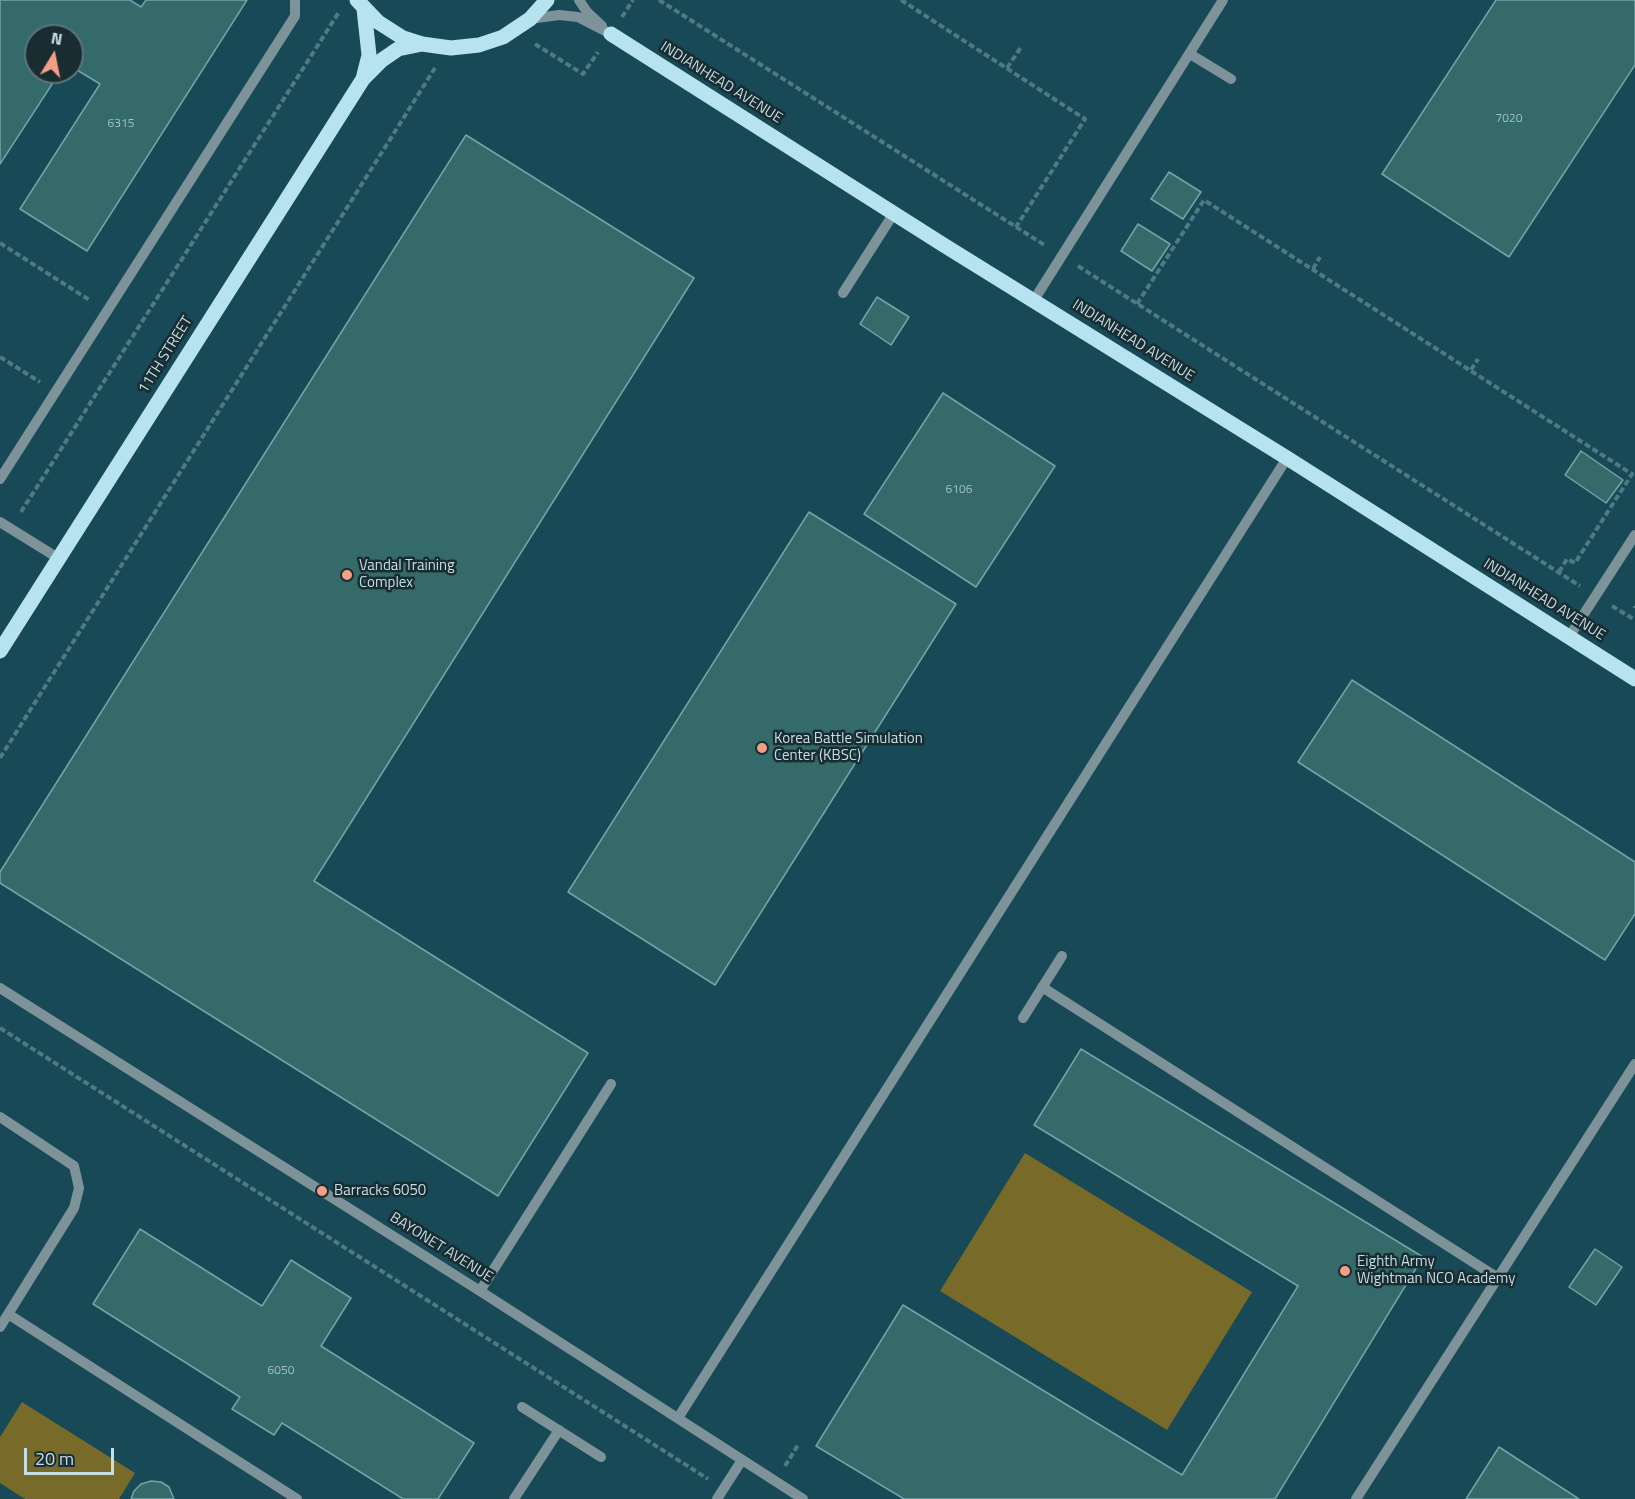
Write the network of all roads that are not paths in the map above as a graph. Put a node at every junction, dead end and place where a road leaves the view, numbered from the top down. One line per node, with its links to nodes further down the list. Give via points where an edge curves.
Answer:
1 (295, 0): 16 (street, via 294,16)
2 (547, 0): 6 (main road)
3 (579, 0): 7 (street)
4 (1223, 0): 9 (street)
5 (360, 4): 8 (main road, via 386,28); 10 (main road, via 369,36)
6 (530, 19): 7 (street, via 578,17); 8 (main road, via 502,37 479,45)
7 (611, 34): 12 (main road, INDIANHEAD AVENUE)
8 (422, 45): 10 (main road, via 398,49)
9 (1190, 54): 11 (street); 14 (street)
10 (363, 78): 19 (main road, 11TH STREET)
11 (1231, 79)
12 (894, 213): 13 (street); 14 (main road, INDIANHEAD AVENUE)
13 (843, 293)
14 (1034, 300): 15 (main road, INDIANHEAD AVENUE)
15 (1287, 458): 20 (main road, INDIANHEAD AVENUE); 35 (street)
16 (0, 479)
17 (0, 522): 19 (street)
18 (1635, 535): 20 (street)
19 (58, 558): 21 (main road, 11TH STREET)
20 (1569, 638): 22 (main road, INDIANHEAD AVENUE)
21 (0, 651)
22 (1635, 679)
23 (1062, 956): 24 (street)
24 (1042, 987): 26 (street); 30 (street)
25 (0, 988): 31 (street, BAYONET AVENUE)
26 (1023, 1018)
27 (1635, 1064): 30 (street)
28 (611, 1084): 31 (street)
29 (0, 1117): 32 (street, via 74,1166 79,1188 74,1208)
30 (1498, 1278): 43 (street)
31 (480, 1291): 35 (street, BAYONET AVENUE)
32 (8, 1314): 33 (street); 39 (street)
33 (0, 1326)
34 (522, 1407): 36 (street)
35 (678, 1418): 38 (street, BAYONET AVENUE)
36 (559, 1430): 37 (street); 40 (street)
37 (601, 1457)
38 (742, 1460): 41 (street); 42 (street, BAYONET AVENUE)
39 (297, 1499)
40 (514, 1499)
41 (717, 1499)
42 (803, 1499)
43 (1356, 1499)

